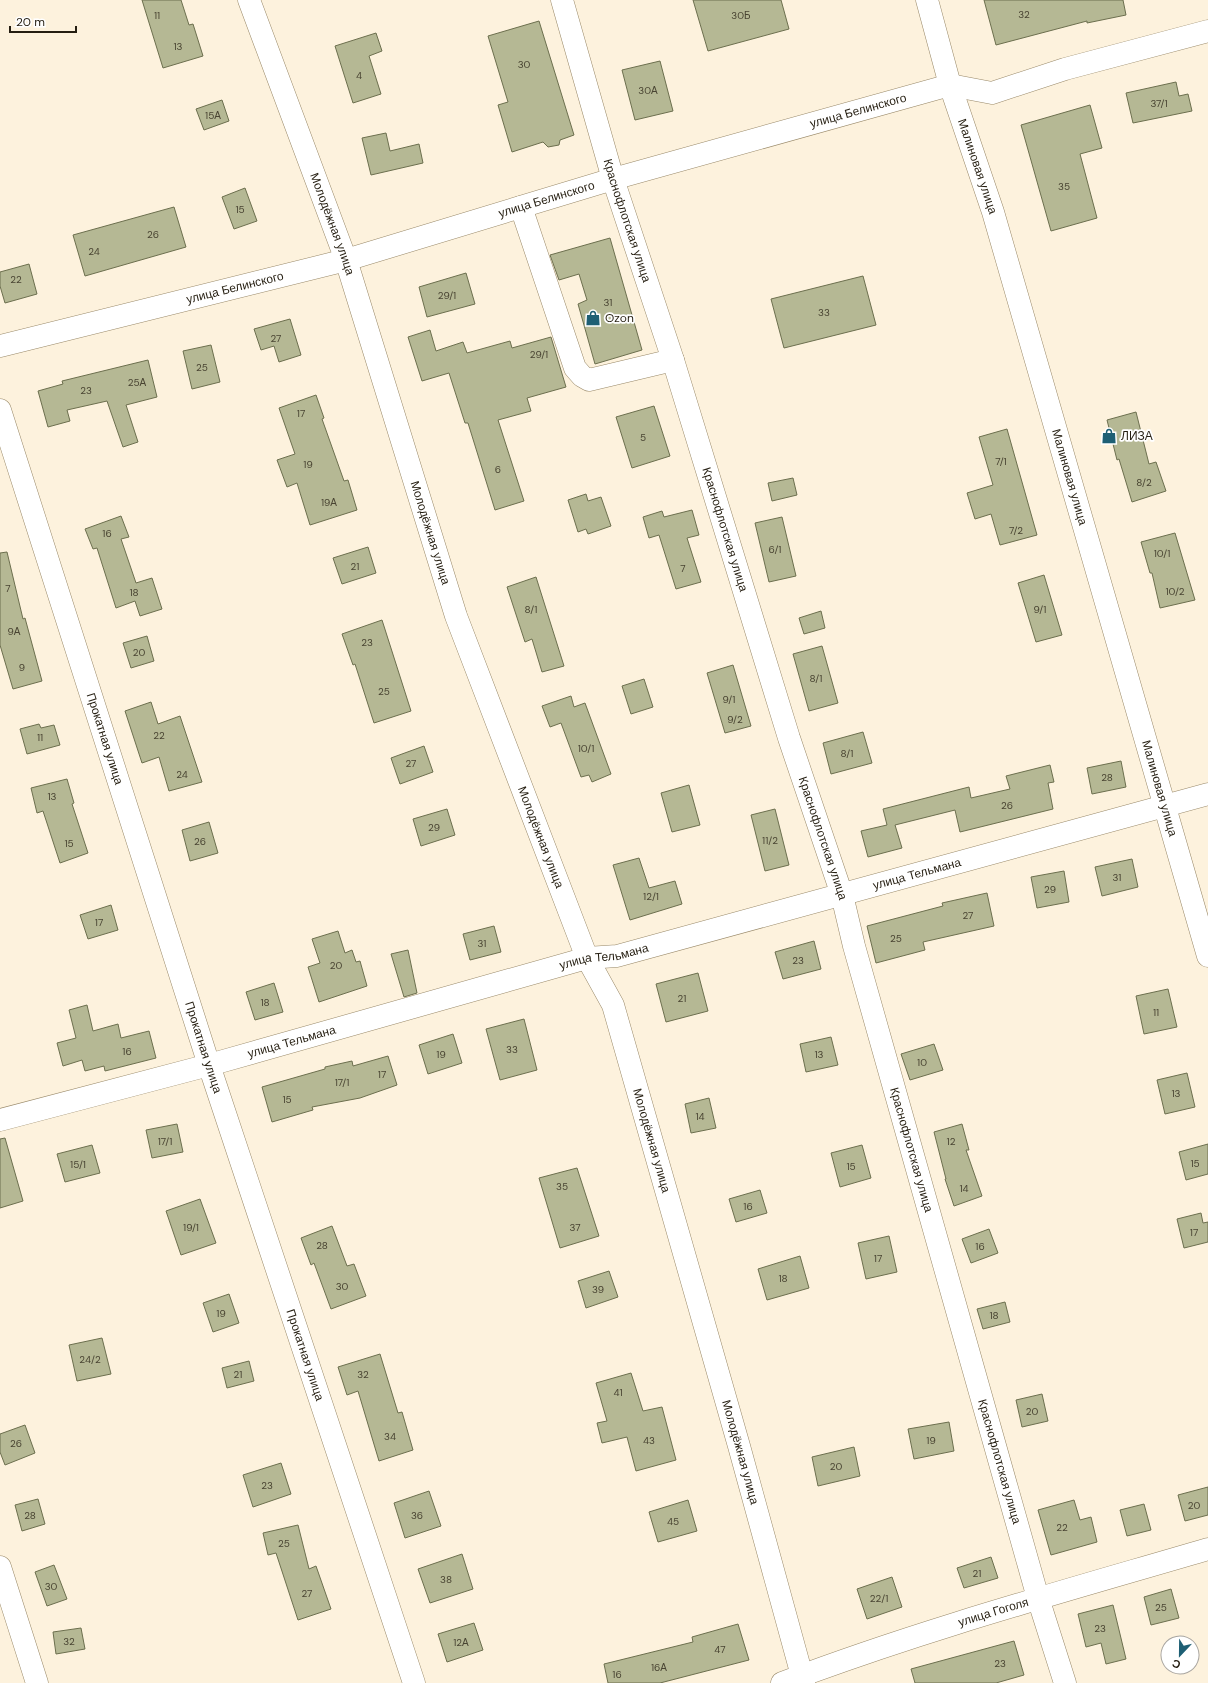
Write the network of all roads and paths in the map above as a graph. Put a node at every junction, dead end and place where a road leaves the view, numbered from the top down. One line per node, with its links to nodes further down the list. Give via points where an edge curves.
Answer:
1 (249, 0): 8 (street, Молодёжная улица)
2 (562, 0): 6 (street, Краснофлотская улица)
3 (927, 0): 5 (street, Малиновая улица)
4 (1208, 30): 5 (street, улица Белинского, via 1065,69 992,93)
5 (950, 85): 6 (street, улица Белинского); 13 (street, Малиновая улица, via 993,212)
6 (613, 179): 7 (street, улица Белинского); 10 (street, Краснофлотская улица)
7 (521, 207): 8 (street, улица Белинского); 10 (street, via 575,368 582,376 589,380)
8 (346, 260): 9 (street, улица Белинского); 16 (street, Молодёжная улица, via 456,616)
9 (0, 346)
10 (673, 360): 14 (street, Краснофлотская улица, via 786,730)
11 (0, 410): 17 (street, Прокатная улица)
12 (1208, 794): 13 (street, улица Тельмана)
13 (1166, 806): 14 (street, улица Тельмана); 15 (street, Малиновая улица)
14 (842, 895): 16 (street, улица Тельмана, via 617,956); 21 (street, Краснофлотская улица, via 854,946)
15 (1208, 956)
16 (587, 958): 17 (street, улица Тельмана); 22 (street, Молодёжная улица, via 613,1005)
17 (209, 1065): 18 (street, улица Тельмана); 24 (street, Прокатная улица)
18 (0, 1120)
19 (1208, 1549): 21 (street, улица Гоголя)
20 (0, 1567): 23 (street)
21 (1038, 1598): 22 (street, улица Гоголя, via 873,1650); 26 (street, Краснофлотская улица)
22 (803, 1679): 25 (street, улица Гоголя)
23 (37, 1683)
24 (414, 1683)
25 (782, 1683)
26 (1065, 1683)

